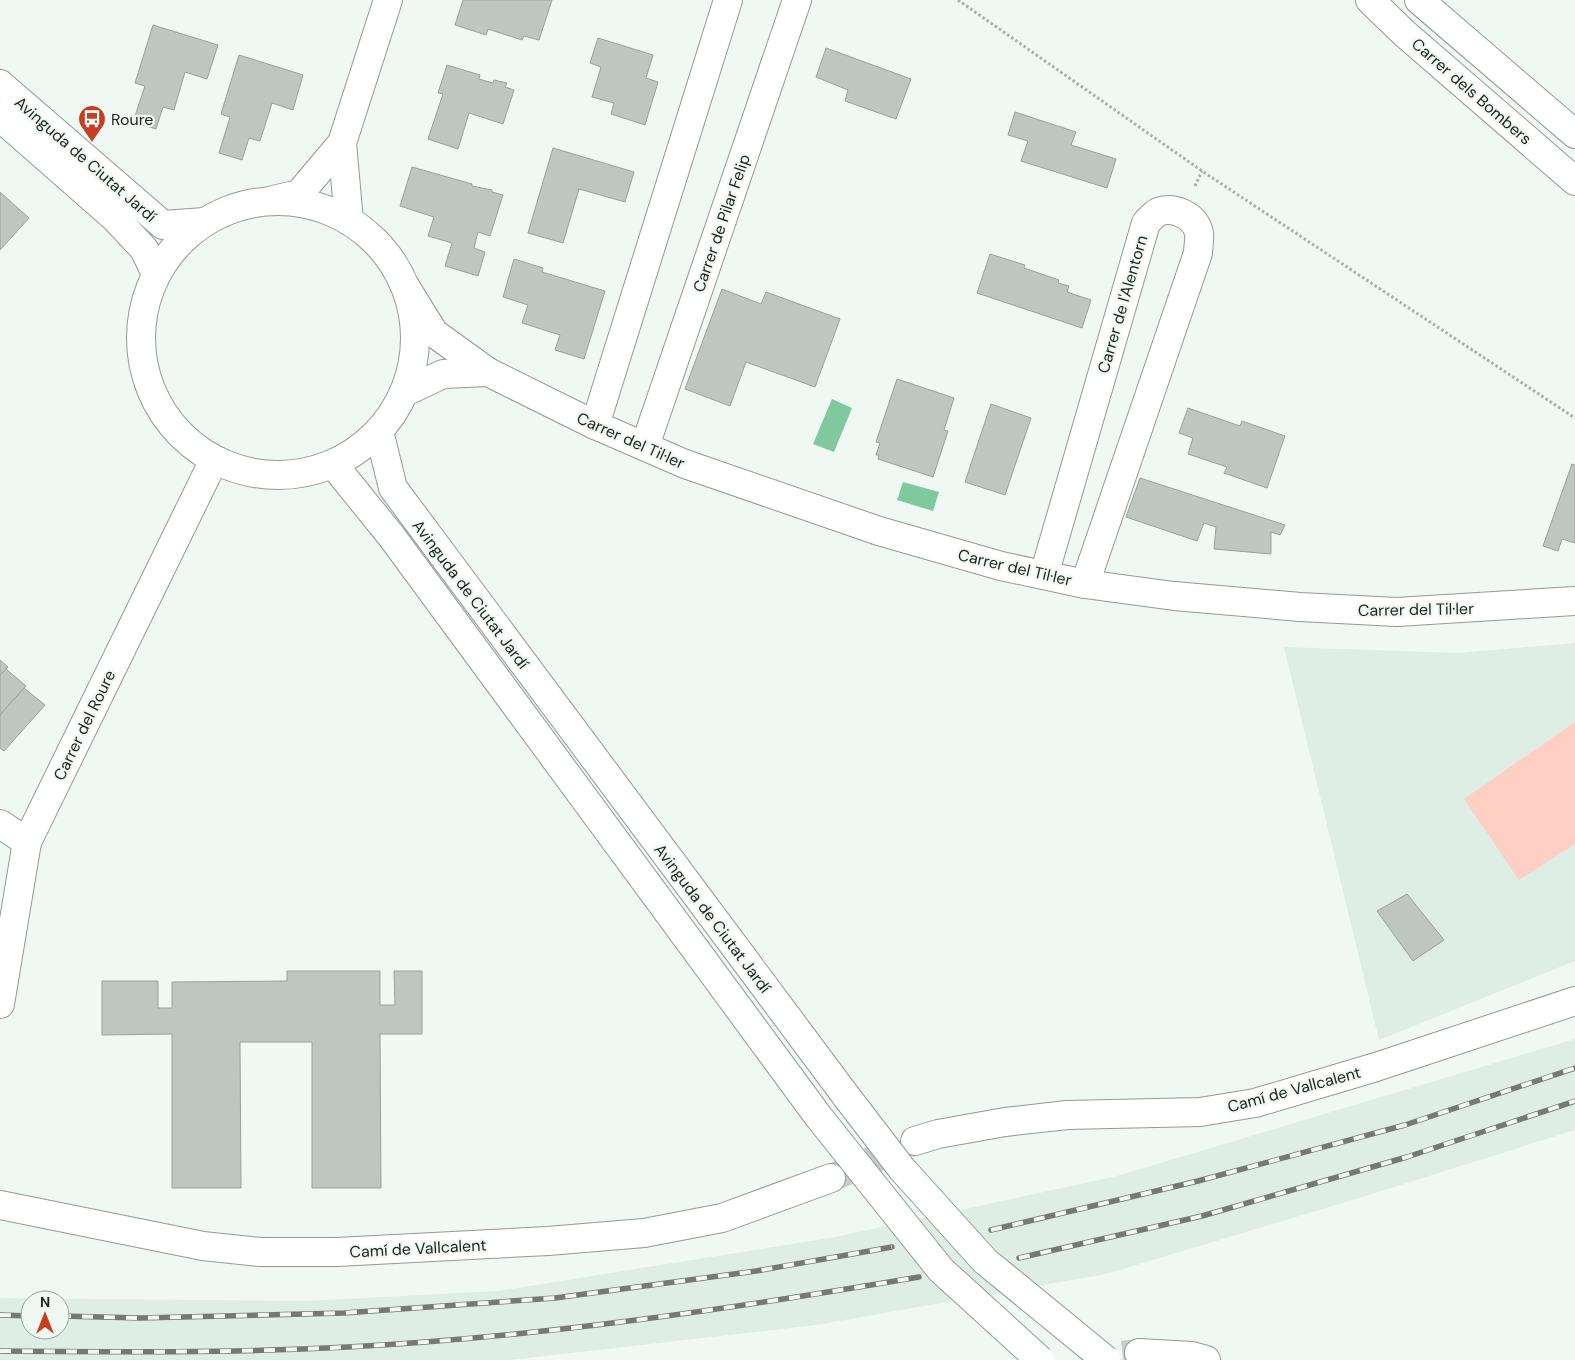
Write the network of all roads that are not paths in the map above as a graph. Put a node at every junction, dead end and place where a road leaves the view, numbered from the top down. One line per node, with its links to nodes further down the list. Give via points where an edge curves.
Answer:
1 (388, 0): 9 (street)
2 (728, 0): 18 (street)
3 (797, 0): 20 (street, Carrer de Pilar Felip)
4 (1370, 0): 10 (street, Carrer dels Bombers)
5 (1419, 0): 8 (street)
6 (0, 84): 13 (street, Avinguda de Ciutat Jardí, via 163,225)
7 (0, 117): 14 (street, Avinguda de Ciutat Jardí, via 115,218 144,249)
8 (1575, 134)
9 (342, 143): 11 (street, via 299,194); 12 (street)
10 (1575, 181)
11 (270, 201): 12 (street, Carrer del Til·ler, via 311,206); 13 (street, via 236,208)
12 (349, 221): 15 (street, Carrer del Til·ler, via 383,249)
13 (205, 222): 14 (street, via 177,245)
14 (156, 274): 21 (street, via 142,314 141,358 154,400 180,435)
15 (405, 286): 16 (street, Carrer del Til·ler, via 434,334); 17 (street, via 414,321 414,357)
16 (488, 372): 17 (street, Carrer del Til·ler, via 443,374); 18 (street, Carrer del Til·ler)
17 (404, 392): 19 (street)
18 (596, 426): 20 (street, Carrer del Til·ler)
19 (379, 431): 22 (street, via 358,450); 35 (street, Avinguda de Ciutat Jardí, bridge, via 393,488 402,502 902,1169 985,1261)
20 (645, 446): 23 (street, Carrer del Til·ler, via 685,464 879,531)
21 (214, 460): 22 (street, via 253,474 294,475); 27 (street, Carrer del Roure)
22 (334, 464): 34 (street, Avinguda de Ciutat Jardí, bridge, via 392,537 818,1116 941,1270)
23 (1044, 575): 24 (street, Carrer del Til·ler); 24 (street, Carrer de l'Alentorn, via 1146,223 1155,213 1164,210 1182,212 1193,221 1199,232 1198,253)
24 (1085, 584): 25 (street, Carrer del Til·ler, via 1300,608 1397,612)
25 (1575, 601)
26 (0, 824): 27 (street)
27 (27, 842): 29 (street, Carrer del Roure)
28 (1575, 1001): 30 (street, Camí de Vallcalent, via 1376,1067 1255,1102 1200,1112 1067,1115 1005,1122)
29 (0, 1004)
30 (915, 1141)
31 (831, 1178): 32 (street, Camí de Vallcalent, via 722,1218 644,1233 337,1252 260,1252 203,1246)
32 (0, 1205)
33 (1139, 1353): 36 (street, via 1192,1356)
34 (1040, 1360)
35 (1106, 1360)
36 (1206, 1360)

